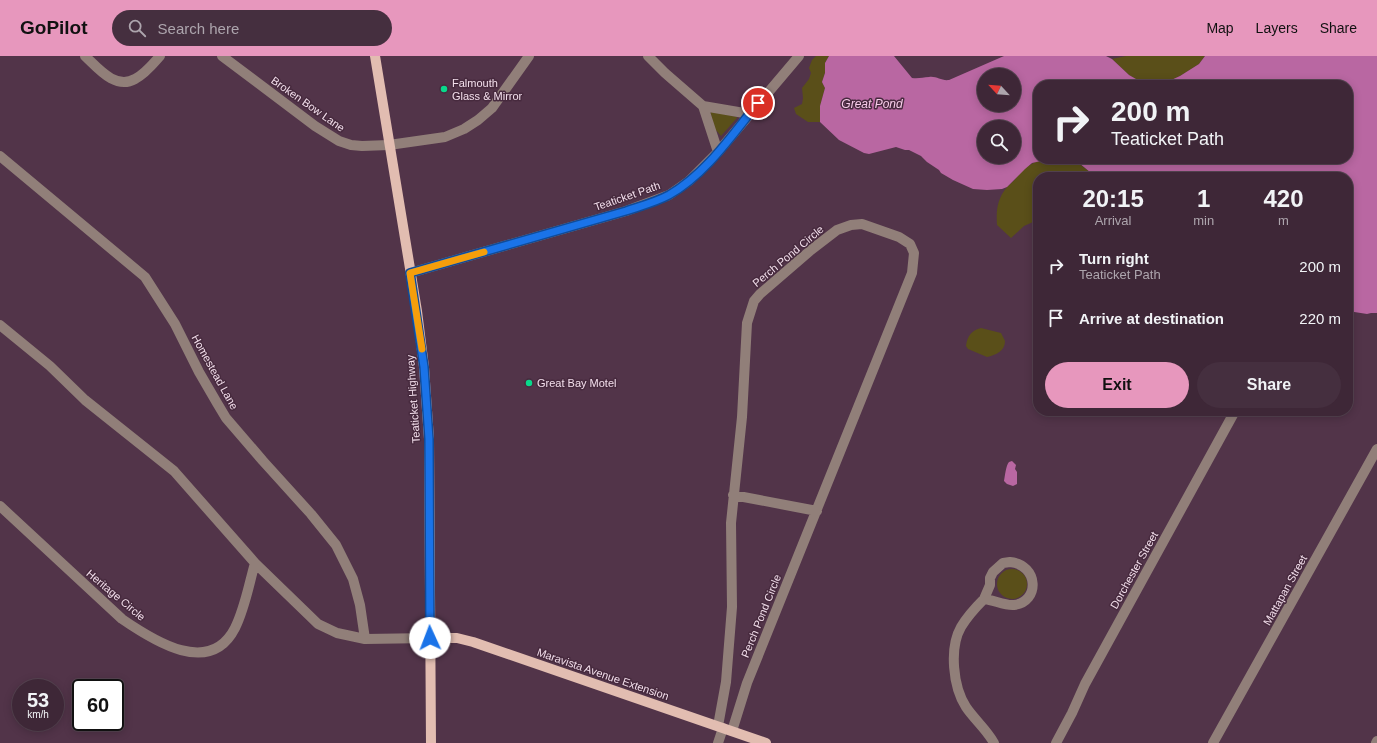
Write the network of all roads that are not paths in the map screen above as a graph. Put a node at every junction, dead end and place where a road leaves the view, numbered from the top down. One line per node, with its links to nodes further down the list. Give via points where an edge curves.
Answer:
1 (85, 56): 2 (street, via 113,80 128,82 144,73)
2 (160, 56)
3 (222, 56): 10 (street, Broken Bow Lane, via 339,141 362,146)
4 (375, 56): 10 (main road, Teaticket Highway)
5 (529, 56): 10 (street, Broken Bow Lane, via 492,108 468,126 445,137)
6 (648, 56): 8 (street)
7 (799, 56): 9 (street, Teaticket Path)
8 (703, 106): 9 (street); 11 (street)
9 (750, 114): 11 (street, Teaticket Path)
10 (389, 145): 13 (main road, Teaticket Highway)
11 (718, 152): 13 (street, Teaticket Path, via 678,189 660,199)
12 (0, 156): 23 (street, Homestead Lane, via 145,277 175,324 226,418 336,545 353,580)
13 (410, 273): 22 (main road, Teaticket Highway, via 424,367 428,419)
14 (0, 325): 20 (street, via 50,366 85,400 174,471)
15 (1232, 416): 29 (street, Dorchester Street, via 1085,684)
16 (1377, 449): 30 (street, Mattapan Street)
17 (733, 495): 19 (street); 19 (street, Perch Pond Circle, via 742,417 747,323 754,301 837,230 862,224 899,237 910,244 914,260 909,280); 24 (street, Perch Pond Circle, via 732,607)
18 (0, 506): 20 (street, Heritage Circle, via 122,619 162,643 186,651 206,652 223,644 230,637 240,616)
19 (817, 511): 24 (street, Perch Pond Circle, via 747,683)
20 (255, 563): 23 (street, via 318,624 337,633)
21 (984, 599): 21 (street, via 1008,605 1023,602 1032,590 1032,576 1017,562 1003,563 993,572); 28 (street, via 961,627 956,642 954,667 961,699)
22 (430, 638): 23 (street); 24 (main road, Maravista Avenue Extension, via 457,638 473,642); 25 (main road, Teaticket Highway)
23 (365, 639)
24 (724, 728): 26 (street); 27 (main road, Maravista Avenue Extension)
25 (431, 743)
26 (718, 743)
27 (766, 743)
28 (994, 743)
29 (1056, 743)
30 (1213, 743)

